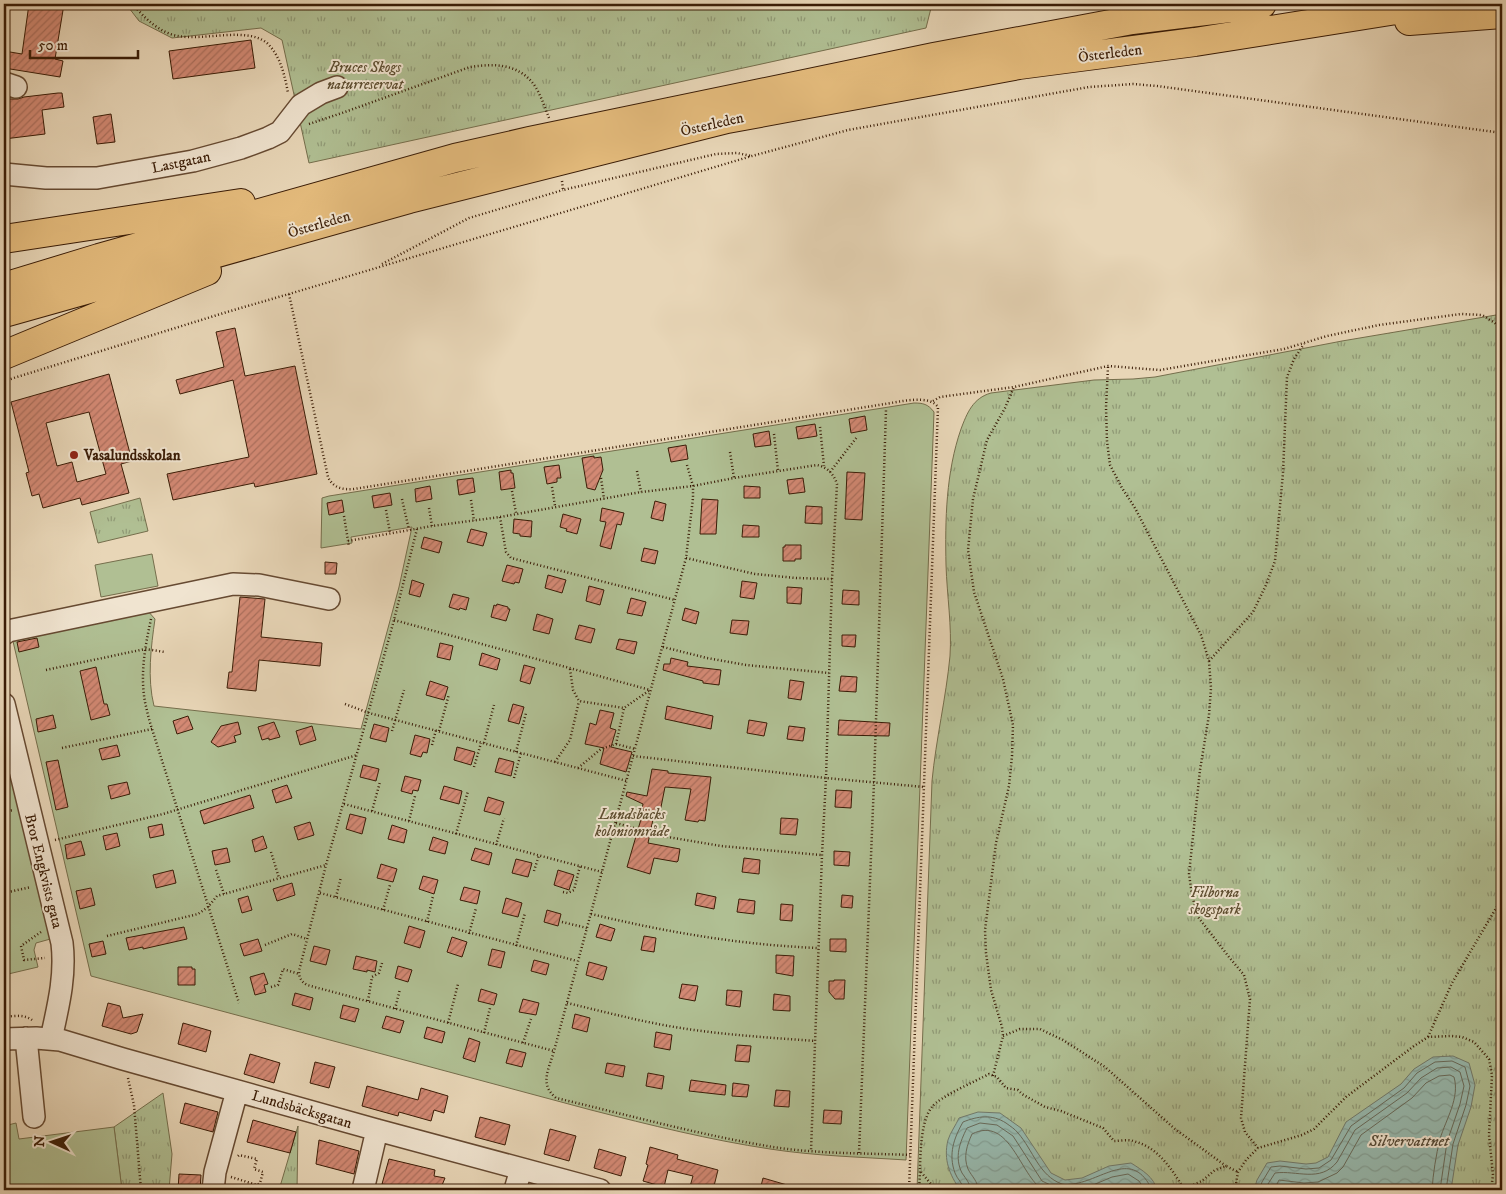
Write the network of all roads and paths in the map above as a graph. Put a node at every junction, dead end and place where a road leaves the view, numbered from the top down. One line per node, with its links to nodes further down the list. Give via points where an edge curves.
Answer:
1 (133, 4): 9 (path, via 154,25 177,36 250,35 267,43 283,72)
2 (1262, 4): 4 (main road, Österleden)
3 (1434, 4): 6 (main road, Österleden)
4 (1241, 6): 14 (main road, Österleden, via 1132,20 934,56 530,140)
5 (1502, 14): 6 (main road)
6 (1266, 31): 16 (main road, Österleden, via 1019,64 727,119)
7 (337, 87): 9 (street, Lastgatan, via 301,105)
8 (550, 122): 9 (path, via 529,79 508,67 486,65 470,67 342,114)
9 (286, 124): 12 (street, Lastgatan, via 268,138 193,161 97,178)
10 (1502, 133): 11 (path, via 1133,84 1089,87 848,130)
11 (752, 156): 15 (path, via 716,154); 18 (path)
12 (4, 174)
13 (561, 178): 15 (path)
14 (356, 186): 17 (main road); 19 (main road, Österleden)
15 (563, 190): 18 (path, via 469,218)
16 (409, 199): 21 (main road, Österleden); 24 (main road, via 202,273)
17 (4, 239)
18 (377, 267): 20 (path)
19 (4, 286)
20 (289, 294): 26 (path); 28 (path, via 328,477 332,484 342,489 885,404 918,400)
21 (4, 312)
22 (1502, 332): 23 (path, via 1482,315 1461,314 1370,327)
23 (1304, 343): 25 (path, via 1160,370); 71 (path, via 1287,377 1276,561 1253,612)
24 (4, 355)
25 (1108, 366): 27 (path); 71 (path, via 1106,407 1110,465 1201,635)
26 (4, 381)
27 (1014, 387): 28 (path, via 940,397); 165 (path, via 987,440 973,499 968,550 974,592 1003,679 1013,725 1009,786 996,843 985,930 990,982)
28 (932, 402): 106 (path, via 938,407)
29 (886, 410): 105 (path)
30 (820, 427): 35 (path)
31 (774, 434): 37 (path)
32 (857, 437): 38 (path)
33 (730, 452): 40 (path)
34 (686, 465): 42 (path)
35 (824, 466): 37 (path); 38 (path)
36 (637, 471): 44 (path)
37 (778, 471): 40 (path)
38 (830, 472): 62 (path, via 837,484)
39 (601, 478): 45 (path)
40 (734, 478): 42 (path)
41 (552, 486): 48 (path)
42 (693, 486): 44 (path); 61 (path)
43 (512, 491): 51 (path)
44 (641, 492): 45 (path)
45 (604, 498): 48 (path)
46 (402, 499): 57 (path)
47 (471, 500): 54 (path)
48 (554, 506): 51 (path)
49 (429, 508): 55 (path)
50 (386, 510): 58 (path)
51 (516, 513): 53 (path)
52 (344, 516): 59 (path)
53 (500, 516): 54 (path); 64 (path, via 506,552 511,558)
54 (474, 521): 55 (path)
55 (432, 526): 56 (path)
56 (417, 529): 57 (path); 66 (path)
57 (409, 530): 58 (path)
58 (390, 533): 59 (path)
59 (348, 541): 60 (path)
60 (349, 547)
61 (686, 558): 62 (path, via 754,574); 64 (path)
62 (832, 580): 74 (path)
63 (329, 598): 65 (street, via 259,585 233,584)
64 (675, 600): 68 (path)
65 (155, 601): 67 (street); 69 (path)
66 (394, 620): 72 (path); 83 (path)
67 (4, 634)
68 (663, 647): 74 (path, via 746,665); 76 (path)
69 (145, 649): 70 (path); 73 (path); 86 (path, via 144,693)
70 (165, 652)
71 (1209, 661): 178 (path, via 1212,688 1200,770 1190,874 1192,895 1198,917 1244,975 1250,999 1240,1118 1245,1132)
72 (570, 669): 76 (path); 78 (path, via 573,690)
73 (46, 670)
74 (829, 673): 102 (path)
75 (404, 690): 85 (path)
76 (650, 690): 82 (path); 93 (path)
77 (449, 694): 88 (path)
78 (579, 701): 82 (path); 98 (path, via 570,740)
79 (4, 704): 116 (street, Bror Engkvists gata)
80 (345, 704): 83 (path)
81 (494, 705): 89 (path)
82 (624, 708): 90 (path)
83 (369, 713): 85 (path); 96 (path)
84 (526, 713): 94 (path)
85 (395, 720): 87 (path); 88 (path)
86 (152, 729): 92 (path); 110 (path)
87 (392, 731)
88 (437, 731): 89 (path); 91 (path)
89 (483, 743): 94 (path); 99 (path)
90 (616, 744): 93 (path); 100 (path, via 601,749)
91 (432, 745)
92 (62, 748)
93 (635, 749): 97 (path)
94 (516, 752): 95 (path)
95 (521, 753): 98 (path); 101 (path)
96 (357, 754): 109 (path); 110 (path)
97 (633, 756): 102 (path); 103 (path)
98 (555, 762): 100 (path)
99 (474, 767)
100 (578, 768): 103 (path)
101 (514, 778)
102 (826, 778): 105 (path); 120 (path)
103 (626, 781): 114 (path)
104 (380, 782): 111 (path)
105 (874, 782): 106 (path); 180 (path)
106 (924, 787): 181 (path)
107 (468, 791): 115 (path)
108 (415, 796): 113 (path)
109 (344, 804): 111 (path); 121 (path)
110 (177, 810): 116 (path); 137 (path)
111 (372, 811): 113 (path)
112 (504, 818): 117 (path)
113 (409, 821): 115 (path)
114 (616, 823): 120 (path, via 662,836 714,845); 125 (path)
115 (456, 834): 117 (path)
116 (38, 844): 169 (street, Bror Engkvists gata, via 64,957)
117 (496, 845): 119 (path)
118 (271, 852): 127 (path)
119 (539, 855): 122 (path); 124 (path)
120 (822, 855): 150 (path)
121 (326, 865): 127 (path); 132 (path)
122 (580, 866): 125 (path); 130 (path, via 574,890)
123 (216, 870): 133 (path)
124 (534, 871)
125 (602, 872): 141 (path)
126 (341, 877): 135 (path)
127 (279, 878): 133 (path)
128 (390, 885): 139 (path)
129 (35, 886): 131 (path)
130 (563, 892)
131 (4, 893)
132 (320, 893): 135 (path); 147 (path)
133 (224, 894): 137 (path, via 217,896)
134 (433, 896): 142 (path)
135 (336, 897): 139 (path)
136 (1502, 898): 166 (path, via 1452,983)
137 (208, 908): 146 (path, via 198,914); 158 (path)
138 (476, 908): 145 (path)
139 (383, 910): 142 (path)
140 (525, 913): 149 (path)
141 (591, 914): 144 (path); 150 (path, via 707,938)
142 (427, 922): 145 (path)
143 (562, 922): 144 (path)
144 (587, 928): 151 (path)
145 (470, 934): 149 (path)
146 (107, 936)
147 (308, 939): 148 (path, via 292,934); 153 (path)
148 (265, 945)
149 (516, 946): 151 (path)
150 (818, 948): 170 (path)
151 (578, 962): 159 (path)
152 (382, 963): 157 (path, via 379,974 372,977)
153 (299, 974): 155 (path, via 283,969 278,985); 157 (path, via 307,985)
154 (458, 984): 163 (path)
155 (271, 987)
156 (400, 989): 161 (path)
157 (368, 1001): 161 (path)
158 (239, 1003)
159 (567, 1003): 170 (path, via 686,1028); 172 (path)
160 (490, 1008): 164 (path)
161 (395, 1009): 163 (path)
162 (530, 1019): 171 (path)
163 (448, 1023): 164 (path)
164 (484, 1033): 171 (path)
165 (1003, 1036): 174 (path); 183 (path, via 1020,1029 1040,1029 1063,1040 1105,1067 1175,1129)
166 (1428, 1037): 178 (path, via 1346,1097 1314,1129); 199 (path, via 1462,1037 1474,1042 1489,1058 1492,1074)
167 (26, 1038): 168 (street, Lundsbäcksgatan); 169 (street, Lundsbäcksgatan); 176 (street)
168 (4, 1039)
169 (51, 1039): 173 (street, Lundsbäcksgatan)
170 (815, 1041): 179 (path)
171 (523, 1043): 172 (path)
172 (554, 1051): 179 (path, via 546,1080 547,1088 556,1098 681,1128 773,1147)
173 (123, 1060): 175 (street, Lundsbäcksgatan); 190 (path, via 134,1105)
174 (993, 1076): 185 (path, via 989,1074 932,1106 924,1122); 189 (path, via 1006,1088 1018,1090 1045,1107 1103,1128 1114,1141 1132,1140 1144,1145 1163,1158)
175 (237, 1091): 177 (street, Lundsbäcksgatan); 187 (street)
176 (34, 1117)
177 (377, 1130): 184 (street, Lundsbäcksgatan); 192 (street)
178 (1258, 1148): 186 (path)
179 (811, 1151): 180 (path)
180 (859, 1153): 181 (path)
181 (910, 1155): 195 (path)
182 (237, 1162): 188 (path, via 239,1155 256,1159 254,1170 263,1172)
183 (1226, 1166): 186 (path); 189 (path)
184 (521, 1169): 193 (street); 194 (street, Lundsbäcksgatan)
185 (920, 1171): 196 (path); 197 (path)
186 (1238, 1172): 198 (path)
187 (224, 1177): 188 (path)
188 (257, 1185): 191 (path)
189 (1183, 1189)
190 (141, 1190)
191 (255, 1190)
192 (363, 1190)
193 (515, 1190)
194 (600, 1190)
195 (909, 1190)
196 (919, 1190)
197 (936, 1190)
198 (1235, 1190)
199 (1491, 1190)

